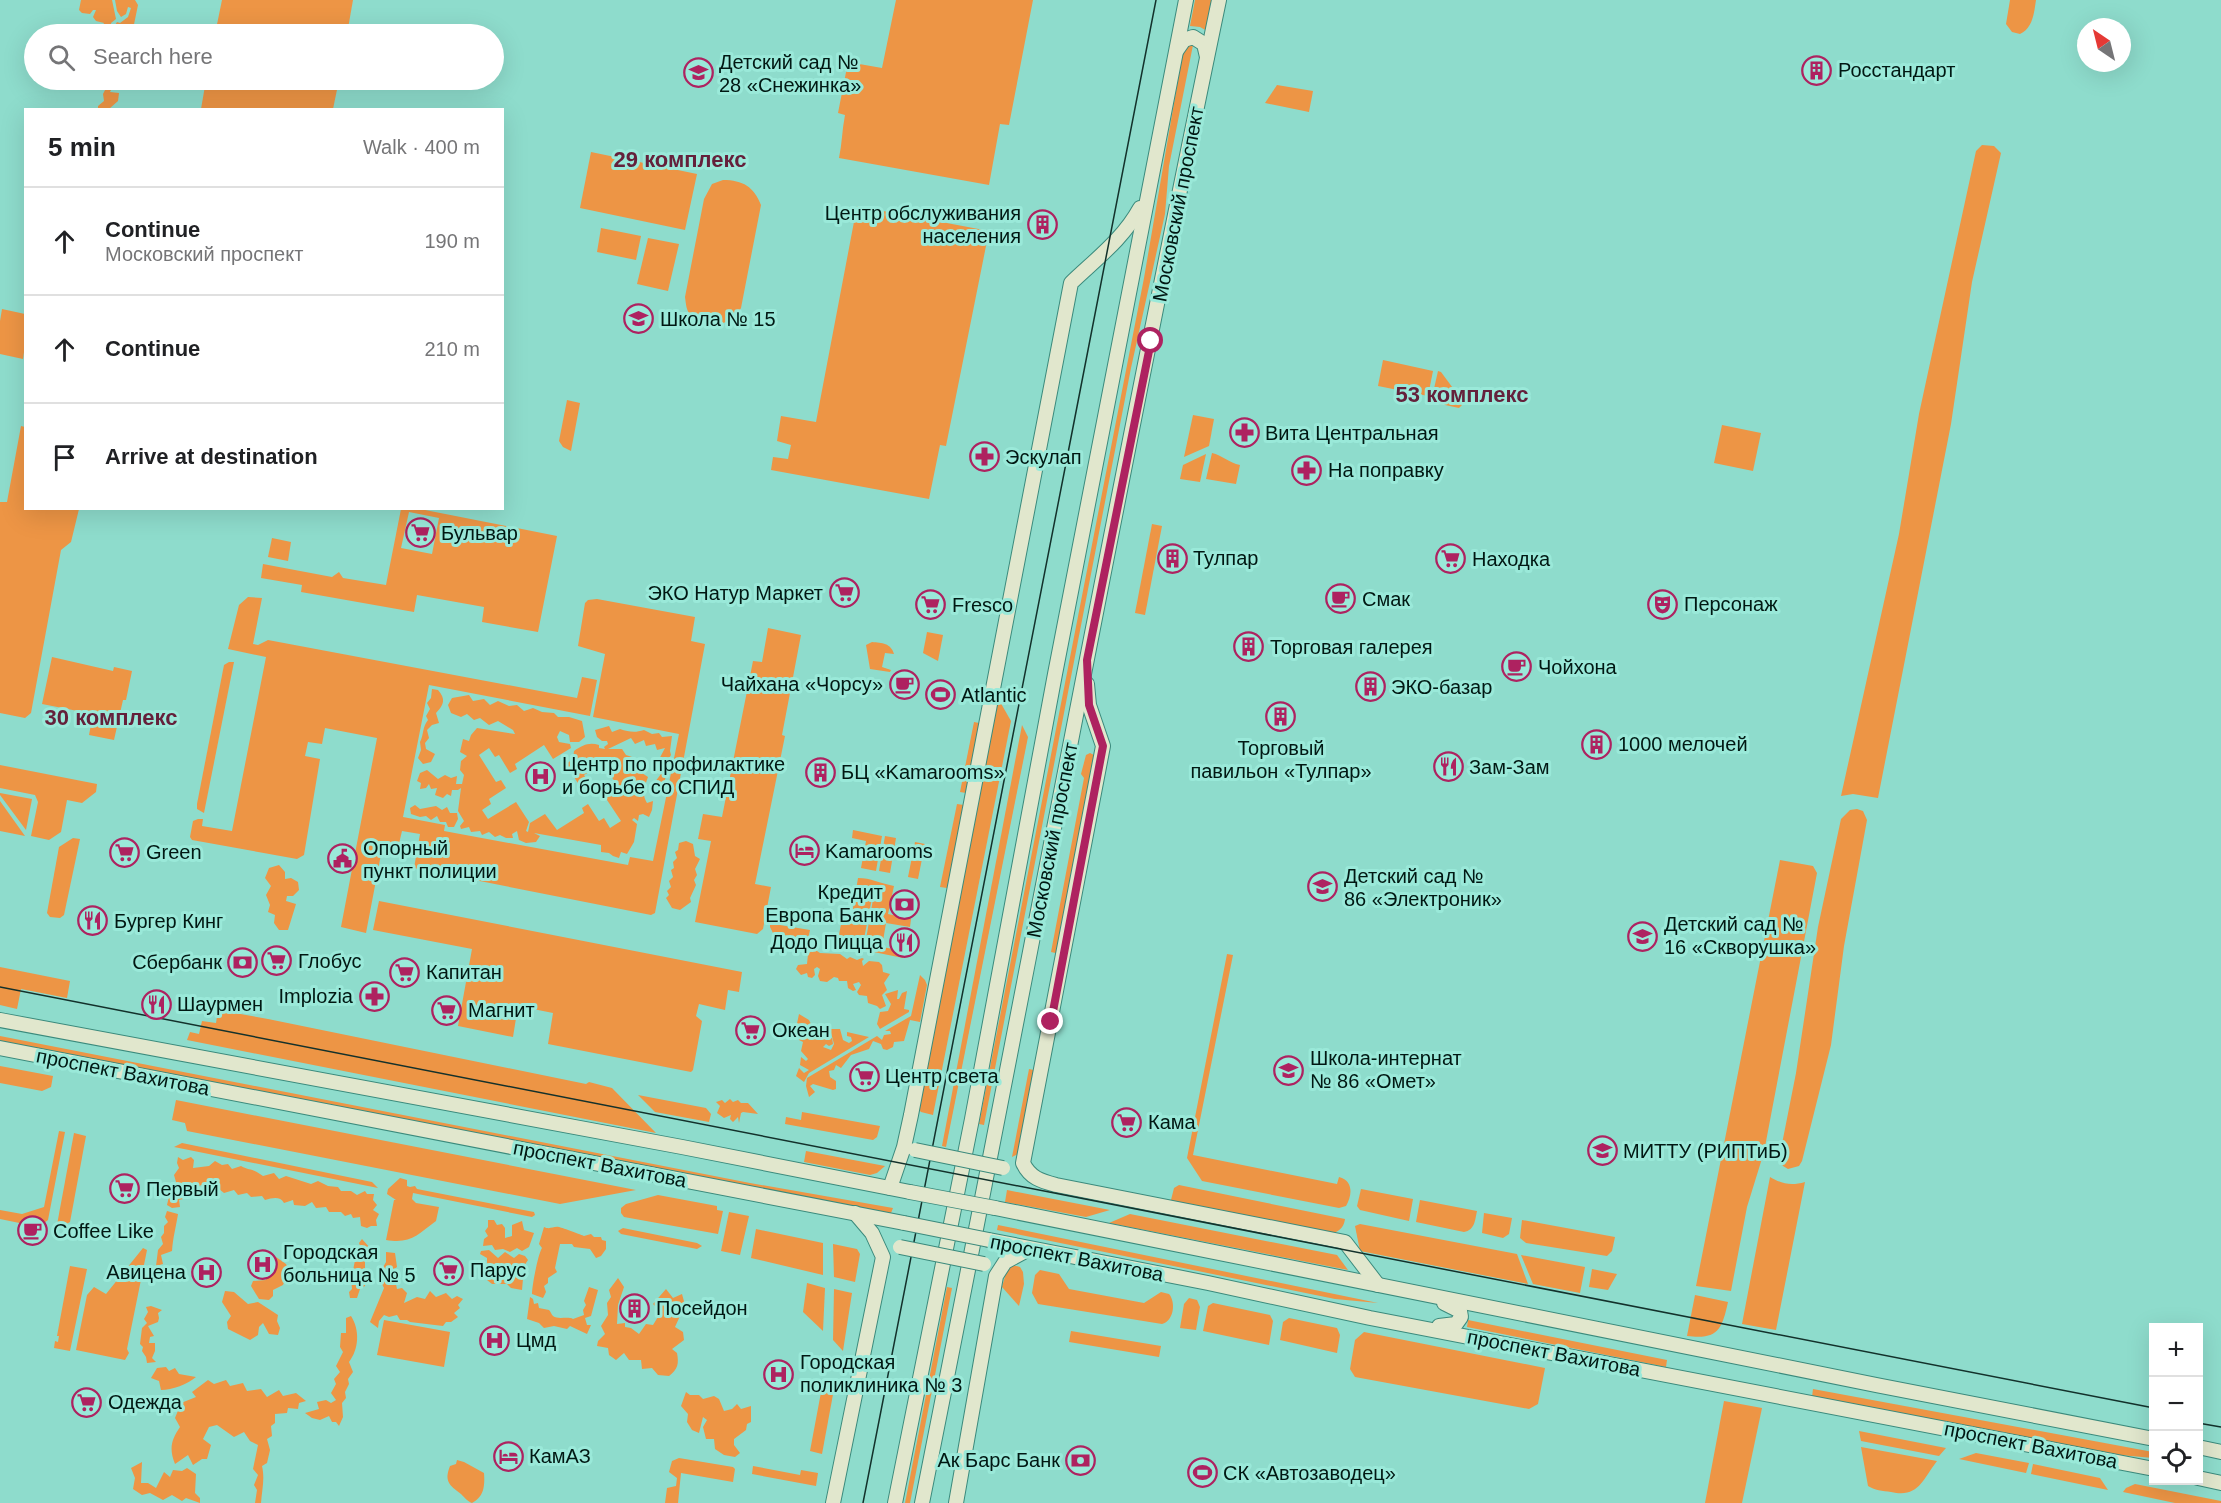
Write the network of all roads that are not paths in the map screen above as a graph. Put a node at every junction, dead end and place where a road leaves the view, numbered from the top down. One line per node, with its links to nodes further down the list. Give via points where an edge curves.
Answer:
1 (1186, 0): 3 (main road, Московский проспект)
2 (1219, 0): 4 (main road, Московский проспект)
3 (1177, 50): 4 (main road, via 1184,40 1193,37 1204,44); 5 (main road, Московский проспект)
4 (1207, 57): 6 (main road, Московский проспект)
5 (1147, 195): 9 (main road, via 1114,245 1071,283); 26 (main road, Московский проспект)
6 (1087, 660): 10 (main road, via 1089,705 1103,746); 27 (main road, Московский проспект)
7 (0, 1020): 11 (main road, проспект Вахитова)
8 (0, 1048): 12 (main road, проспект Вахитова)
9 (909, 1148): 10 (main road, bridge, via 1003,1168); 11 (main road)
10 (1023, 1163): 16 (main road, via 1036,1179 1049,1183 1345,1242)
11 (890, 1188): 16 (main road, проспект Вахитова, bridge)
12 (855, 1213): 13 (main road, проспект Вахитова, bridge); 14 (main road, via 872,1233)
13 (1029, 1249): 15 (main road, via 1005,1262); 18 (main road, проспект Вахитова)
14 (883, 1257): 15 (main road, bridge, via 900,1247 984,1264); 25 (main road)
15 (996, 1276): 28 (main road)
16 (1378, 1285): 17 (main road, проспект Вахитова)
17 (1432, 1297): 18 (main road, via 1460,1311 1461,1317 1456,1324); 19 (main road, проспект Вахитова)
18 (1422, 1328): 20 (main road, проспект Вахитова)
19 (2149, 1438)
20 (2149, 1468)
21 (2221, 1477): 22 (main road)
22 (2203, 1479)
23 (2203, 1479): 24 (main road)
24 (2221, 1483)
25 (833, 1503)
26 (895, 1503)
27 (922, 1503)
28 (956, 1503)

